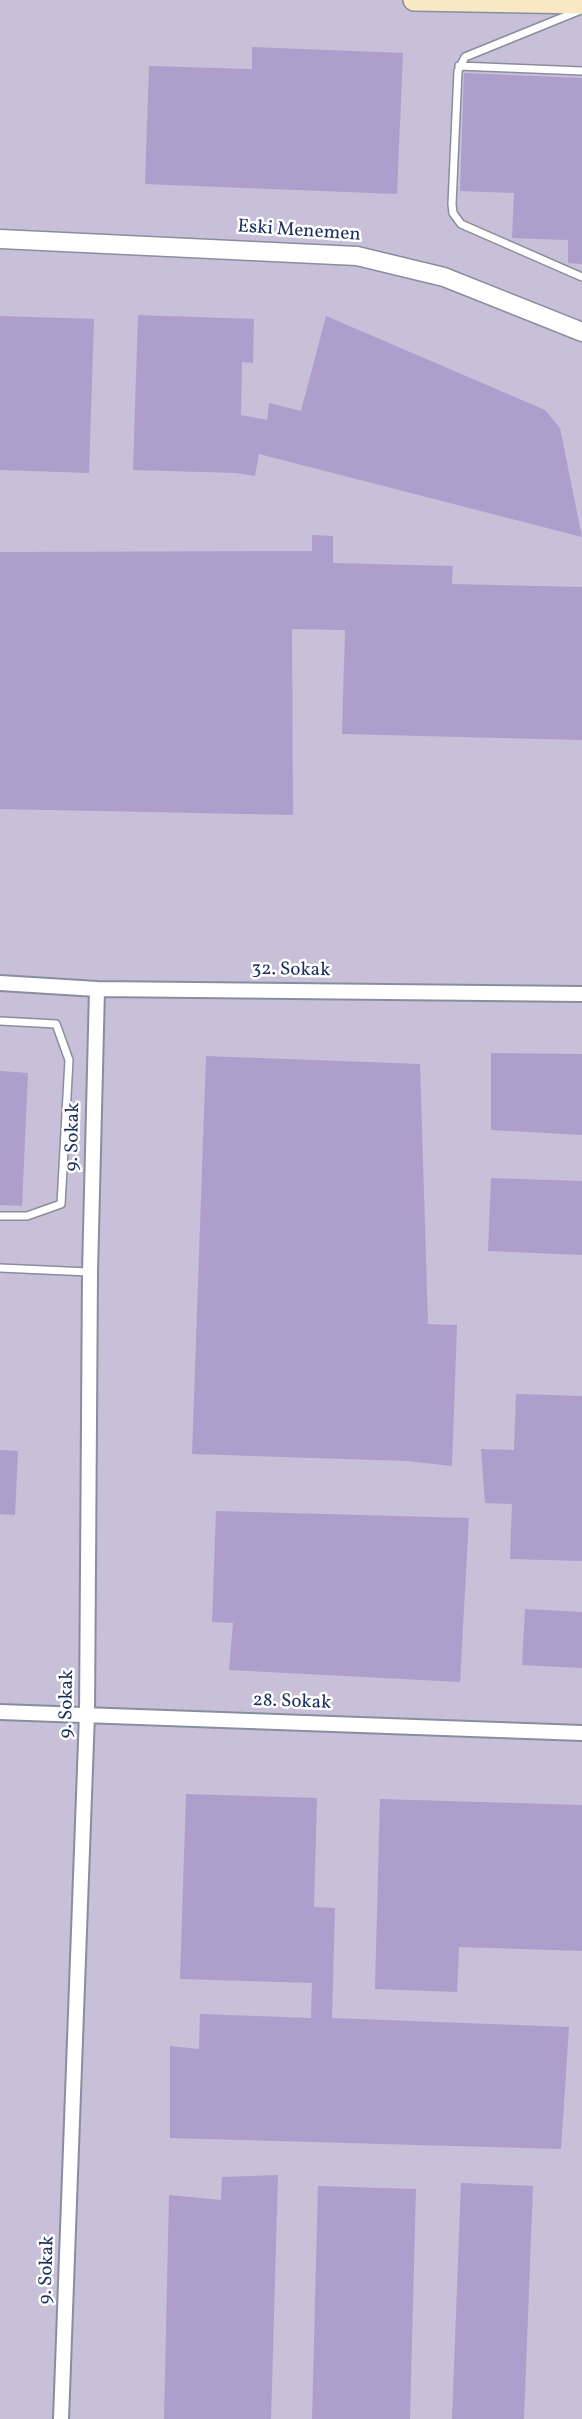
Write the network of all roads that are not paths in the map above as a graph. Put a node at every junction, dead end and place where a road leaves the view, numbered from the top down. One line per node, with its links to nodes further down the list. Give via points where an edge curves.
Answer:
1 (414, 0): 2 (main road)
2 (460, 1): 3 (main road)
3 (582, 4)
4 (582, 9): 5 (lane, via 472,52)
5 (459, 66): 6 (lane); 8 (lane, via 452,204 456,219)
6 (582, 71)
7 (0, 239): 9 (street, Eski Menemen, via 357,256 444,277)
8 (582, 277)
9 (582, 332)
10 (0, 983): 11 (street, 32. Sokak)
11 (97, 989): 12 (street, 32. Sokak); 16 (street, 9. Sokak)
12 (582, 994)
13 (0, 1021): 14 (lane, via 56,1024 69,1060 61,1204 27,1216)
14 (0, 1216)
15 (0, 1268): 16 (lane)
16 (90, 1272): 18 (street, 9. Sokak)
17 (0, 1712): 18 (street, 28. Sokak)
18 (87, 1714): 19 (street, 28. Sokak); 20 (street, 9. Sokak)
19 (582, 1733)
20 (61, 2419)

